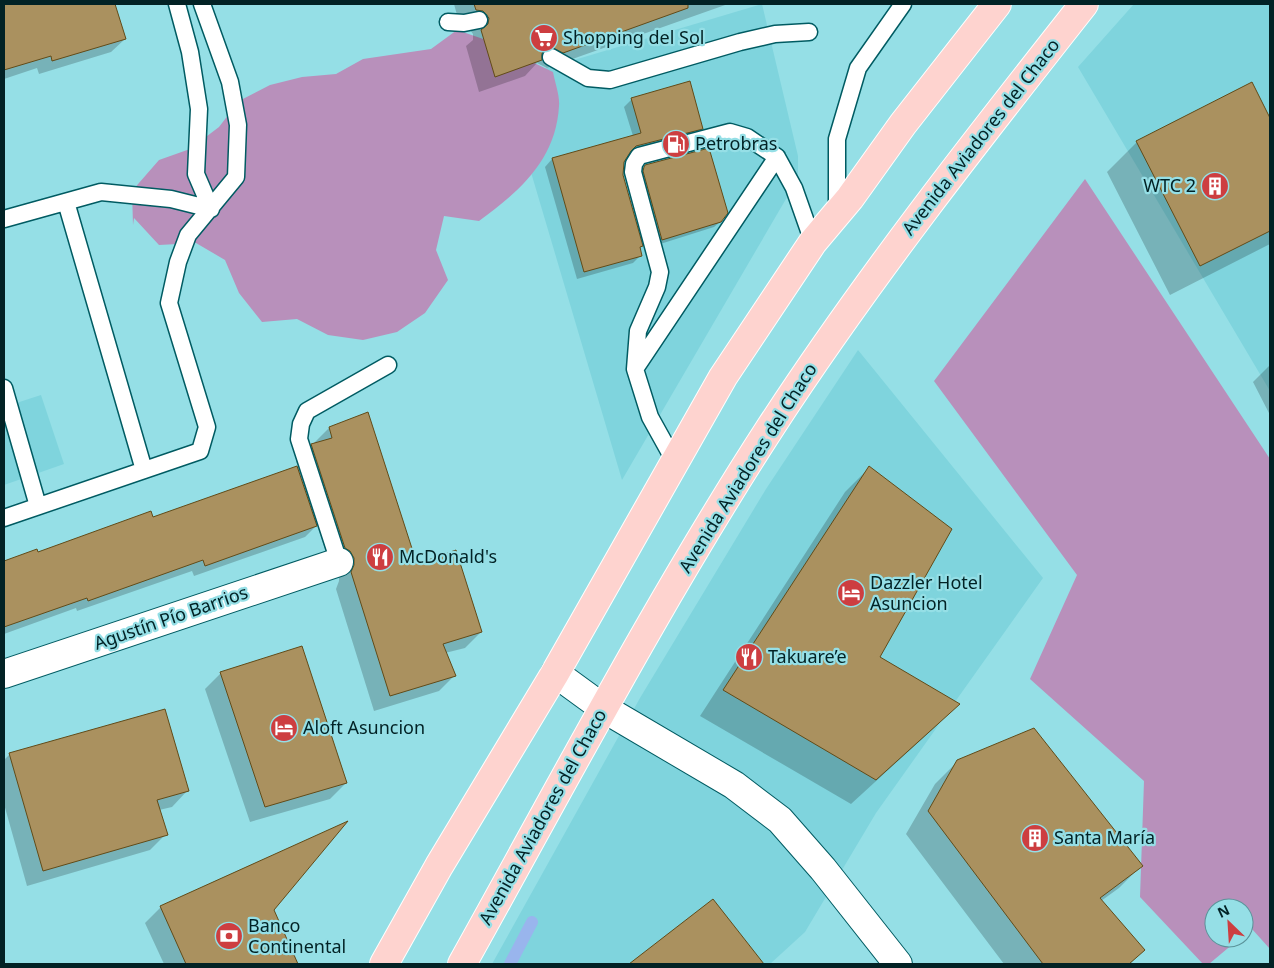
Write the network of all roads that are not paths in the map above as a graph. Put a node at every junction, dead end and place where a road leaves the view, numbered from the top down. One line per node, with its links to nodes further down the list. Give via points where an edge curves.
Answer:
1 (177, 4): 12 (lane, via 190,52 199,109 196,174)
2 (202, 4): 12 (lane, via 230,82 238,125 236,176)
3 (902, 4): 13 (lane, via 858,68 837,139)
4 (997, 4): 13 (highway)
5 (1084, 4): 26 (highway, Avenida Aviadores del Chaco, via 961,161 832,337 712,522)
6 (479, 20): 7 (lane)
7 (448, 22)
8 (809, 32): 9 (lane, via 775,34 740,42 610,80 588,78)
9 (551, 57)
10 (777, 157): 15 (lane, via 794,188); 17 (lane); 17 (lane, via 747,137 730,132 639,156 633,172 660,272 658,287 638,331)
11 (66, 202): 12 (lane, via 101,192 171,199); 14 (lane); 20 (lane)
12 (211, 209): 20 (lane, via 188,235 169,303 207,427 200,450)
13 (837, 212): 15 (highway)
14 (4, 218)
15 (813, 242): 19 (highway, via 723,377)
16 (388, 365): 23 (lane, via 307,411 301,424 299,439)
17 (635, 369): 19 (lane, via 650,417)
18 (4, 388): 21 (lane)
19 (675, 462): 24 (highway)
20 (144, 470): 21 (lane)
21 (38, 506): 22 (lane)
22 (4, 518)
23 (339, 562): 25 (street, Agustín Pío Barrios)
24 (555, 673): 26 (street); 27 (highway)
25 (4, 674)
26 (603, 708): 28 (highway, Avenida Aviadores del Chaco); 29 (street, via 734,785 780,820)
27 (384, 964)
28 (462, 964)
29 (898, 964)

